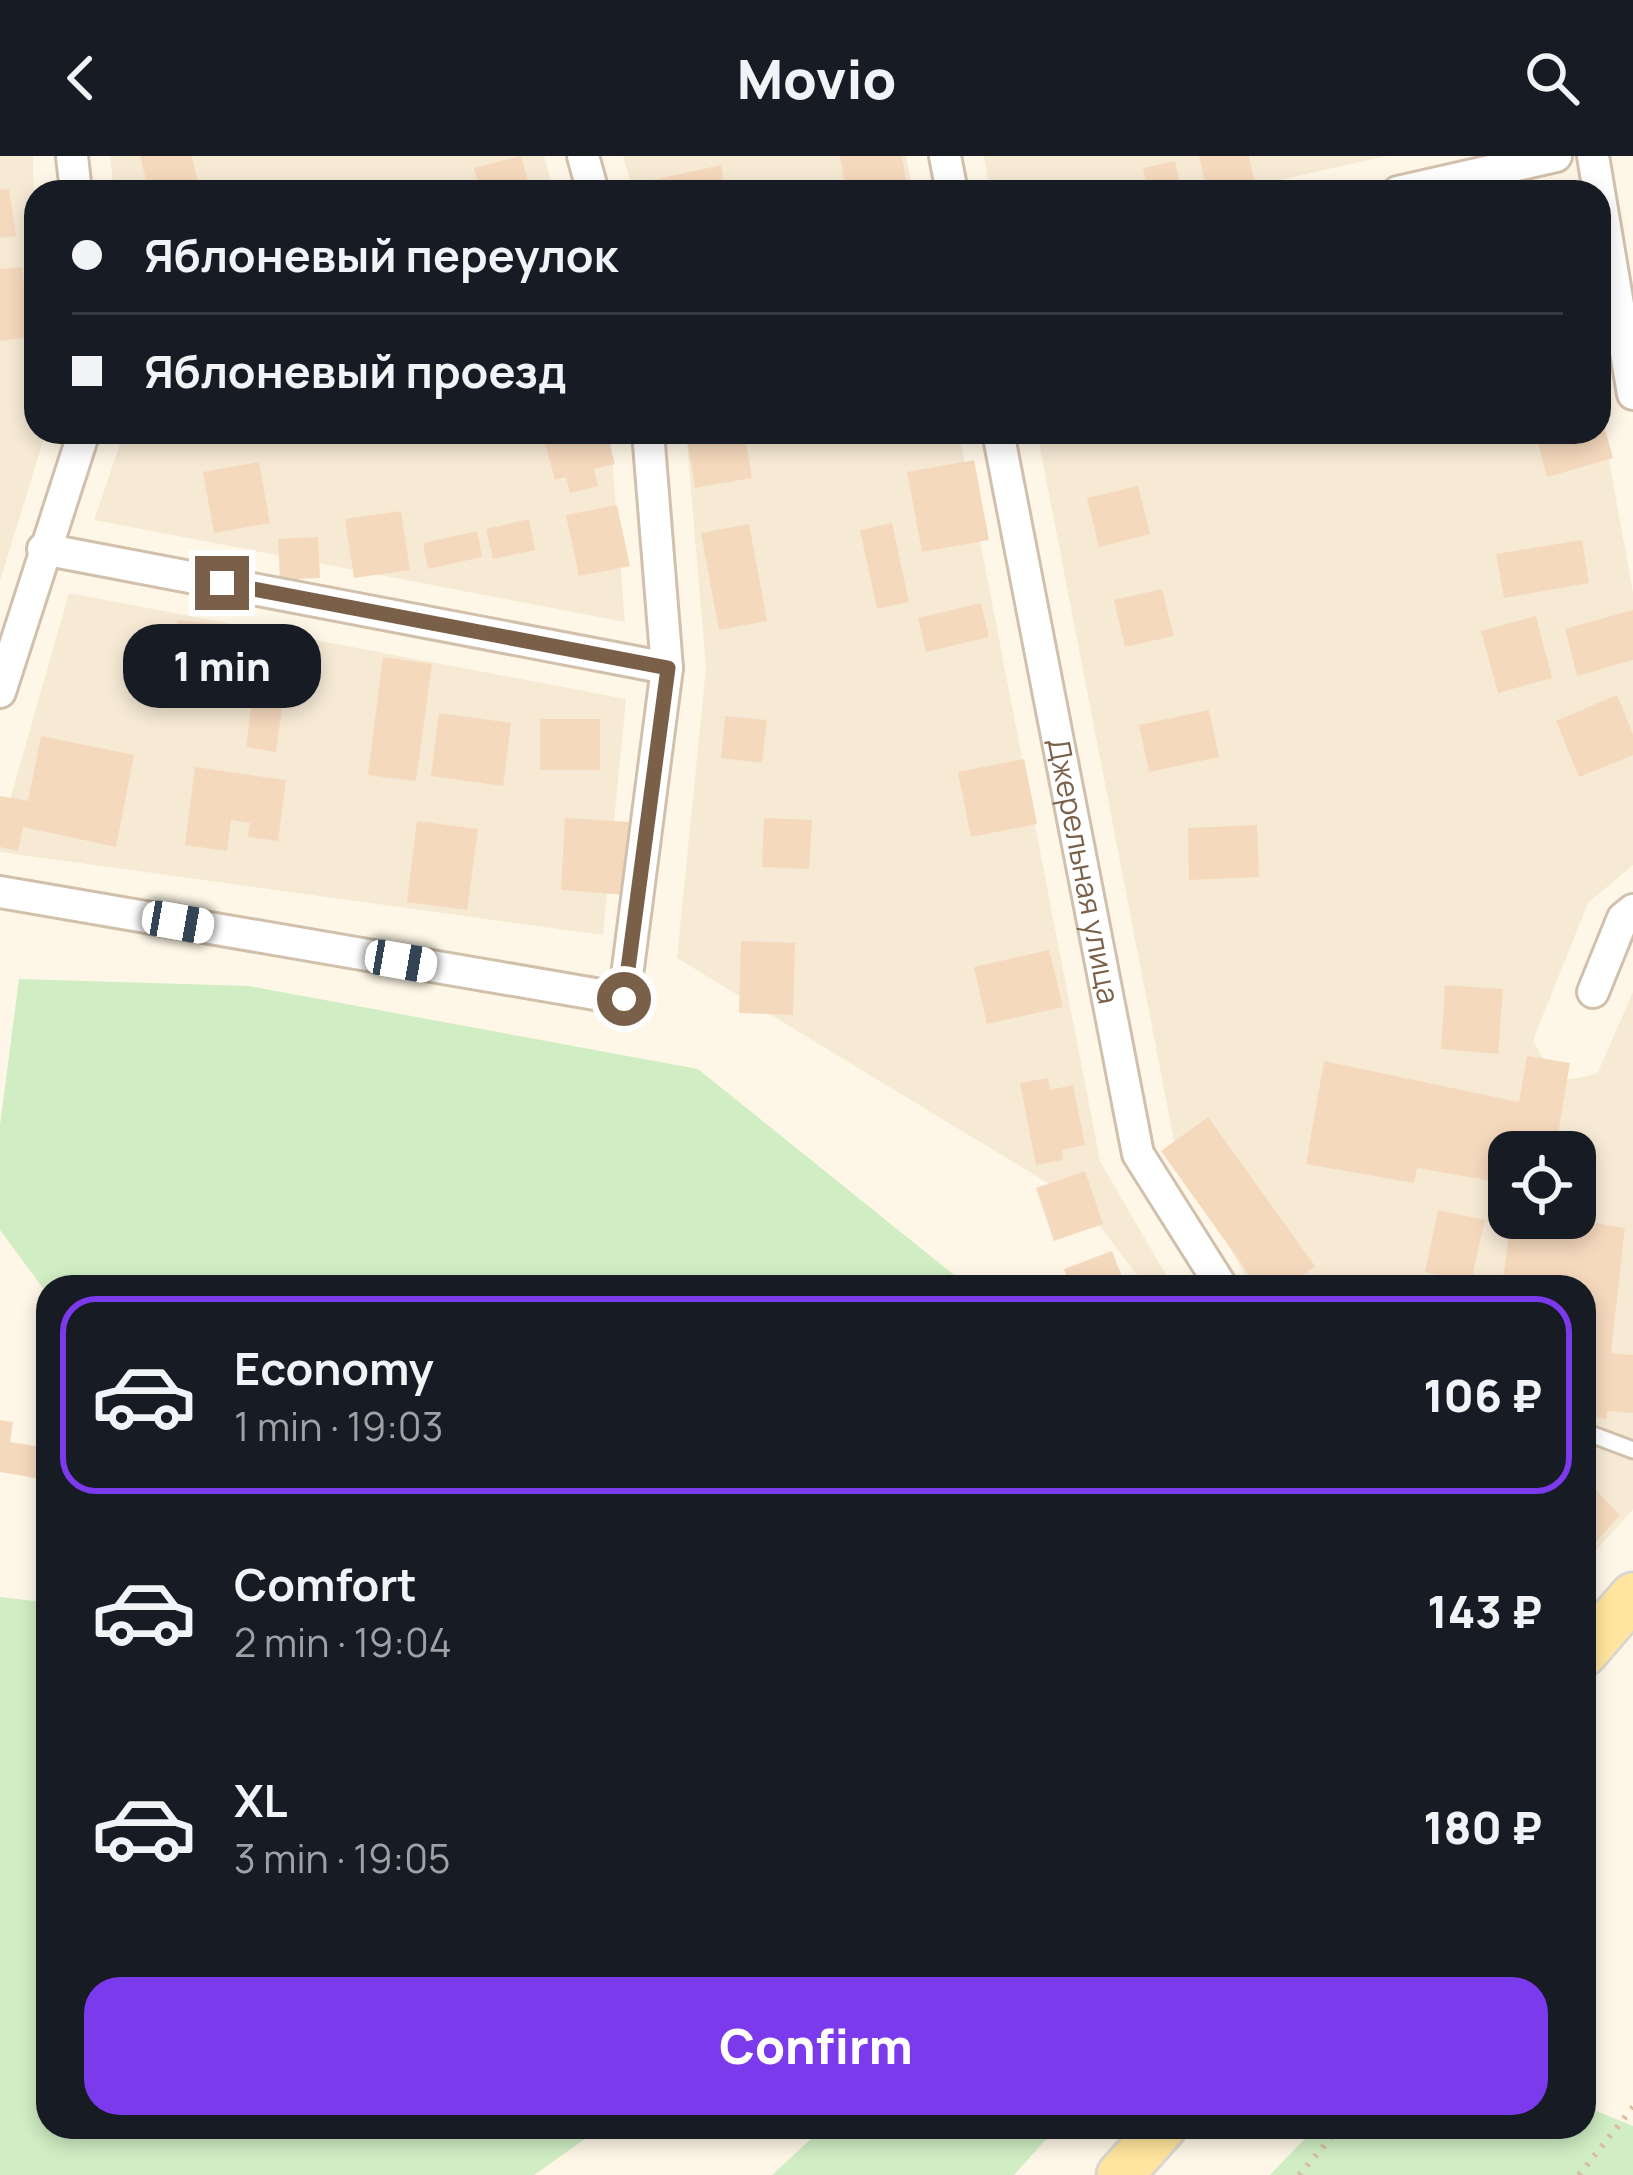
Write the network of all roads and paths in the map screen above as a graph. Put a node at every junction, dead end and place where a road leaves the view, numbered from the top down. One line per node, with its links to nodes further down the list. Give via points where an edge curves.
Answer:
1 (1556, 156): 2 (street)
2 (1451, 180)
3 (1611, 263): 4 (street)
4 (1633, 394)
5 (80, 444): 8 (street)
6 (649, 444): 9 (street)
7 (1000, 444): 14 (street, Джерельная улица, via 1138,1154)
8 (44, 549): 9 (street); 10 (street)
9 (668, 668): 11 (street, via 624,999)
10 (0, 692)
11 (0, 892)
12 (1633, 910): 13 (street)
13 (1593, 992)
14 (1214, 1275)
15 (1596, 1436): 16 (lane)
16 (1633, 1450)
17 (1633, 1596): 18 (main road)
18 (1596, 1639)
19 (1633, 2107): 24 (path)
20 (1152, 2139): 22 (main road)
21 (1330, 2139): 23 (path)
22 (1120, 2175)
23 (1299, 2175)
24 (1579, 2175)

